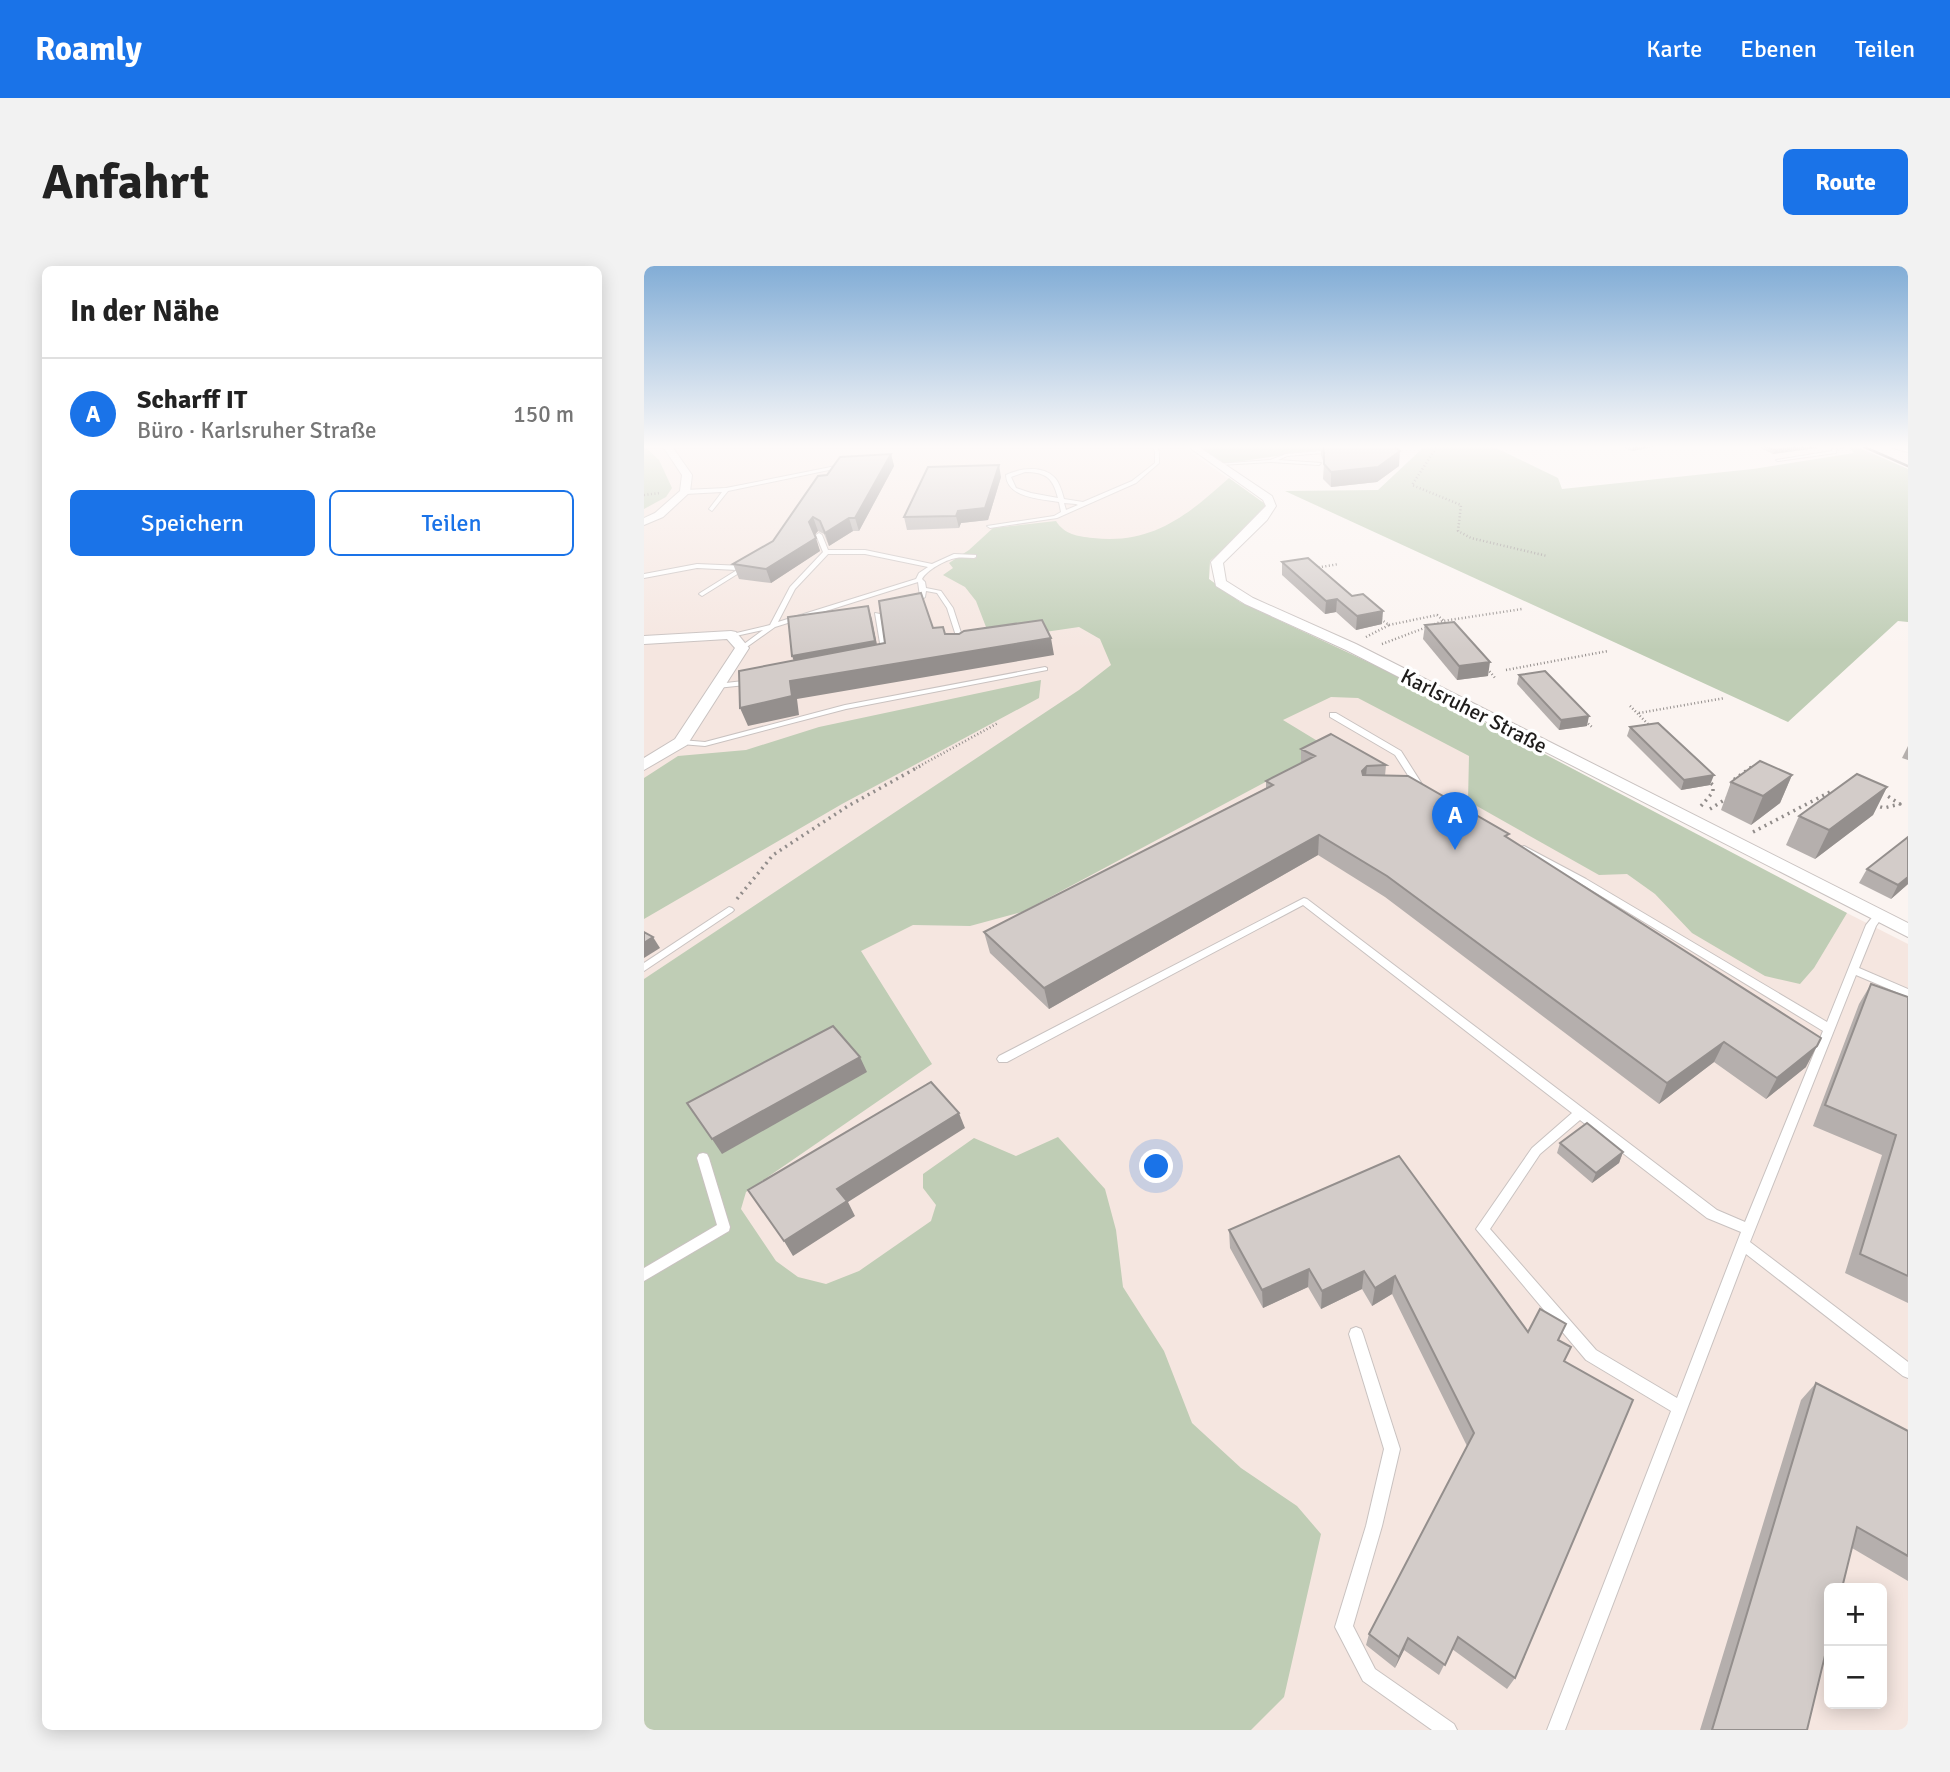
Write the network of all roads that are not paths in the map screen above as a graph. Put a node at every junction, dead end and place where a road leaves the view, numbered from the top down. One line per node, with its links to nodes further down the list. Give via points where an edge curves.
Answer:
1 (661, 513): 4 (street)
2 (1064, 513): 5 (lane)
3 (1266, 513): 34 (street, Karlsruher Straße, via 1217,562 1220,583)
4 (644, 522)
5 (990, 526)
6 (819, 535): 7 (lane)
7 (826, 552): 9 (lane, via 865,552); 19 (lane, via 792,588)
8 (974, 556): 9 (lane, via 954,556)
9 (933, 566): 11 (lane)
10 (644, 576): 13 (lane, via 697,566 744,568)
11 (919, 580): 12 (lane); 19 (lane)
12 (923, 589): 14 (lane, via 923,596); 22 (lane, via 939,592 950,608)
13 (702, 594)
14 (908, 607)
15 (888, 612): 16 (lane)
16 (877, 614): 17 (lane); 24 (lane, via 886,658)
17 (865, 616)
18 (806, 625): 19 (lane)
19 (773, 626): 20 (lane); 23 (lane)
20 (731, 635): 21 (street); 23 (street)
21 (644, 640)
22 (962, 647)
23 (742, 648): 27 (street)
24 (872, 660)
25 (1045, 669): 29 (lane, via 845,707 705,744)
26 (766, 680): 27 (lane)
27 (717, 686): 29 (street)
28 (1334, 715): 31 (lane, via 1398,753 1426,797)
29 (681, 742): 30 (street)
30 (644, 765)
31 (1413, 793)
32 (1510, 842): 39 (lane)
33 (729, 910): 36 (lane)
34 (1878, 916): 35 (street, Karlsruher Straße); 37 (lane)
35 (1908, 931)
36 (644, 968)
37 (1853, 970): 38 (lane); 39 (lane)
38 (1908, 993)
39 (1829, 1029): 43 (lane)
40 (1003, 1059): 41 (lane, via 1304,901)
41 (1580, 1113): 43 (lane, via 1712,1214); 48 (lane, via 1536,1151 1482,1229 1591,1355)
42 (703, 1158): 45 (lane, via 724,1227)
43 (1749, 1229): 44 (lane)
44 (1743, 1244): 47 (lane); 48 (lane)
45 (644, 1275)
46 (1356, 1334): 49 (lane, via 1392,1449 1344,1627 1369,1675)
47 (1908, 1371)
48 (1680, 1408): 50 (lane)
49 (1448, 1730)
50 (1556, 1730)

